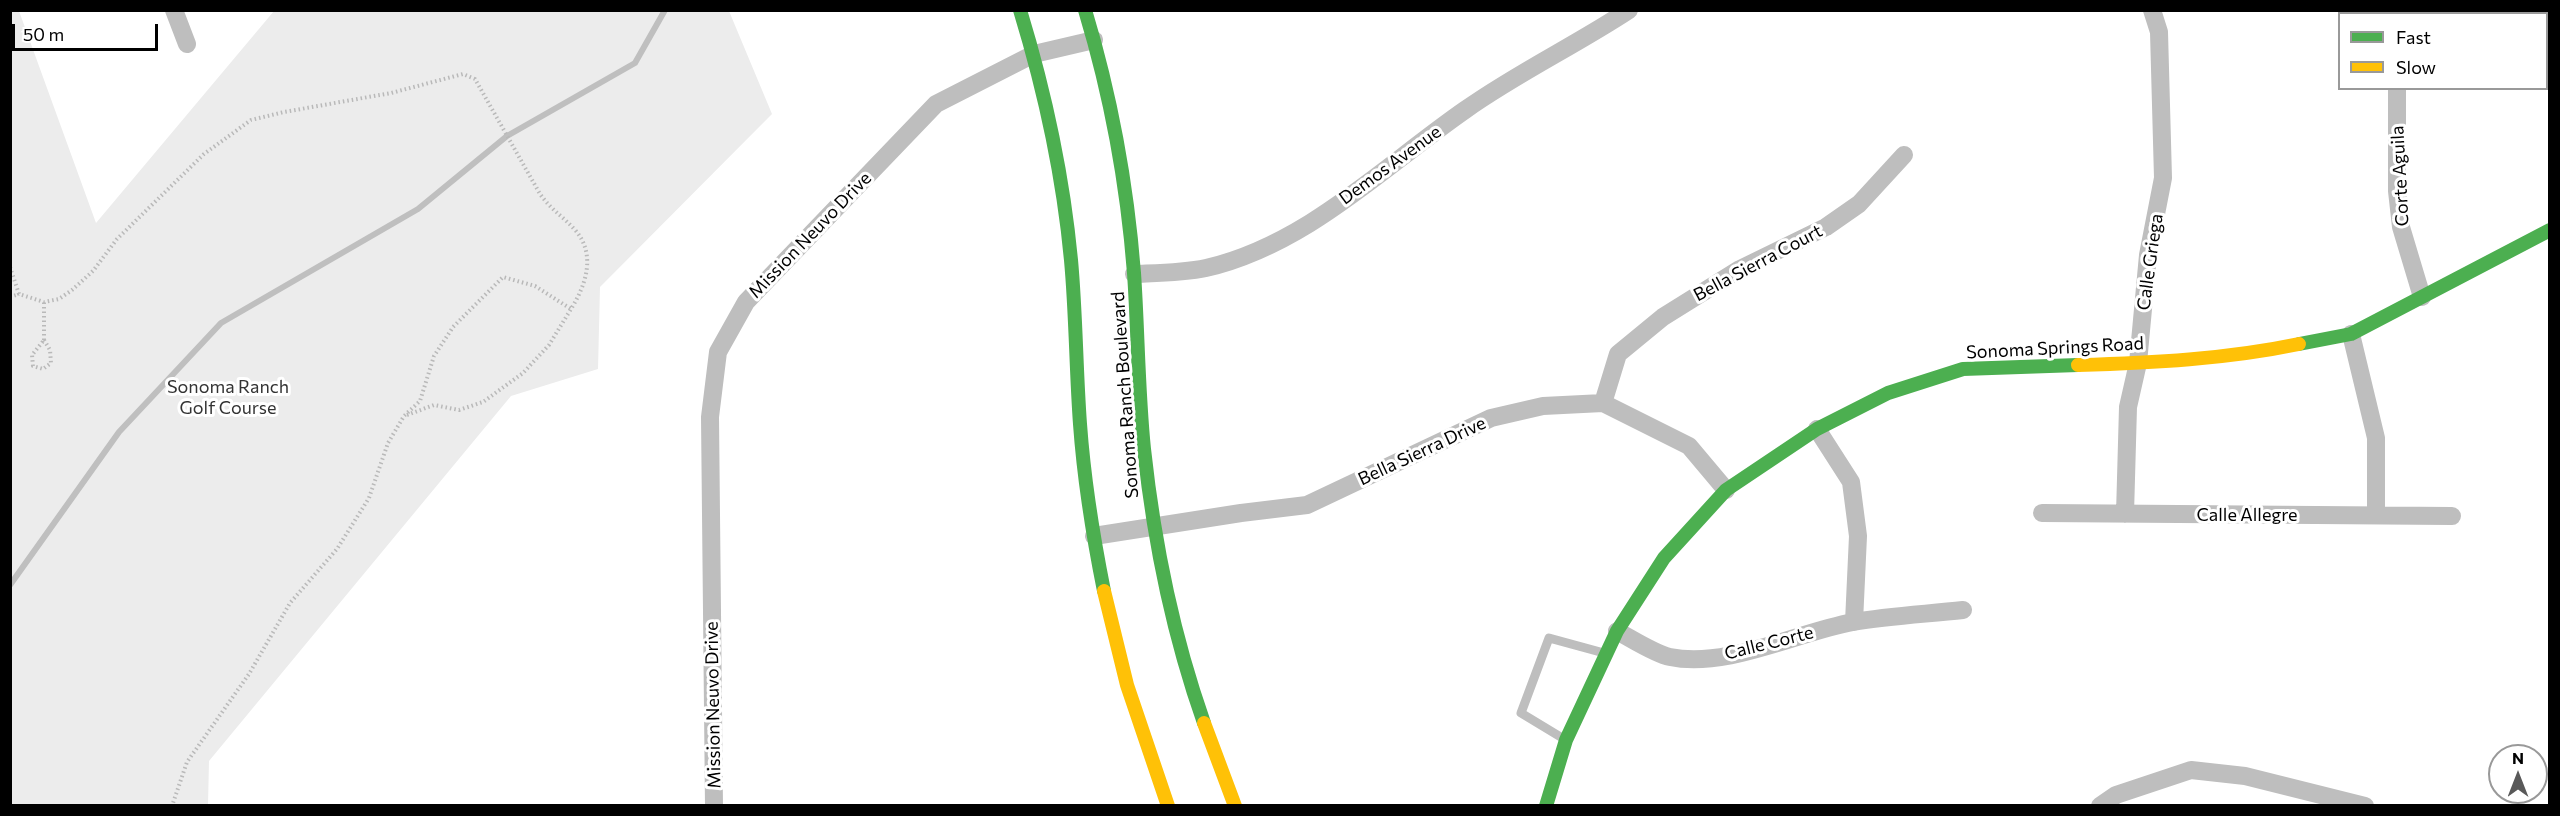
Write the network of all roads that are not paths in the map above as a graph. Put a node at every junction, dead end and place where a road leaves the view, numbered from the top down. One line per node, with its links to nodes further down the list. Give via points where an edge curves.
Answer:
1 (174, 10): 7 (street)
2 (1020, 10): 8 (main road)
3 (1085, 10): 6 (main road, Sonoma Ranch Boulevard)
4 (1629, 10): 12 (street, Demos Avenue, via 1467,108 1342,201 1283,239 1205,268)
5 (2152, 10): 15 (street, Calle Griega, via 2159,32 2163,178 2148,255)
6 (1094, 40): 8 (street, Mission Neuvo Drive); 12 (main road, Sonoma Ranch Boulevard, via 1120,159)
7 (187, 44)
8 (1034, 54): 24 (main road, via 1063,187 1074,294 1081,438); 30 (street, Mission Neuvo Drive, via 936,104 746,302 718,352 710,417)
9 (2397, 90): 13 (street, Corte Aguila, via 2401,228)
10 (1904, 155): 16 (street, Bella Sierra Court, via 1858,204 1826,227 1740,269 1663,317 1618,354)
11 (2550, 230): 13 (main road, Sonoma Springs Road)
12 (1134, 274): 23 (main road, Sonoma Ranch Boulevard, via 1141,413)
13 (2422, 297): 14 (main road, Sonoma Springs Road)
14 (2351, 334): 15 (main road, Sonoma Springs Road, via 2266,351); 21 (street, via 2376,438)
15 (2138, 363): 17 (main road, Sonoma Springs Road, via 1963,369 1888,393); 20 (street, Calle Griega, via 2128,407)
16 (1603, 403): 18 (street, Bella Sierra Drive, via 1689,446); 23 (street, Bella Sierra Drive, via 1543,406 1491,418 1307,505)
17 (1817, 429): 18 (main road, Sonoma Springs Road); 26 (street, via 1851,482 1858,536)
18 (1726, 490): 27 (main road, Sonoma Springs Road, via 1664,558)
19 (2042, 513): 20 (street, Calle Allegre)
20 (2125, 514): 21 (street, Calle Allegre)
21 (2376, 515): 22 (street, Calle Allegre)
22 (2452, 516)
23 (1155, 526): 24 (street, Bella Sierra Drive); 32 (main road, Sonoma Ranch Boulevard, via 1185,665)
24 (1094, 536): 31 (main road, via 1116,650)
25 (1963, 610): 26 (street, Calle Corte)
26 (1854, 622): 27 (street, Calle Corte, via 1742,653 1701,659 1669,657)
27 (1617, 631): 28 (main road, Sonoma Springs Road)
28 (1606, 654): 29 (main road, Sonoma Springs Road); 29 (lane, via 1549,638 1521,712)
29 (1566, 740): 33 (main road, Sonoma Springs Road)
30 (714, 806)
31 (1168, 806)
32 (1235, 806)
33 (1546, 806)
34 (2100, 806): 35 (street, via 2116,795 2191,770 2245,776)
35 (2366, 806)

